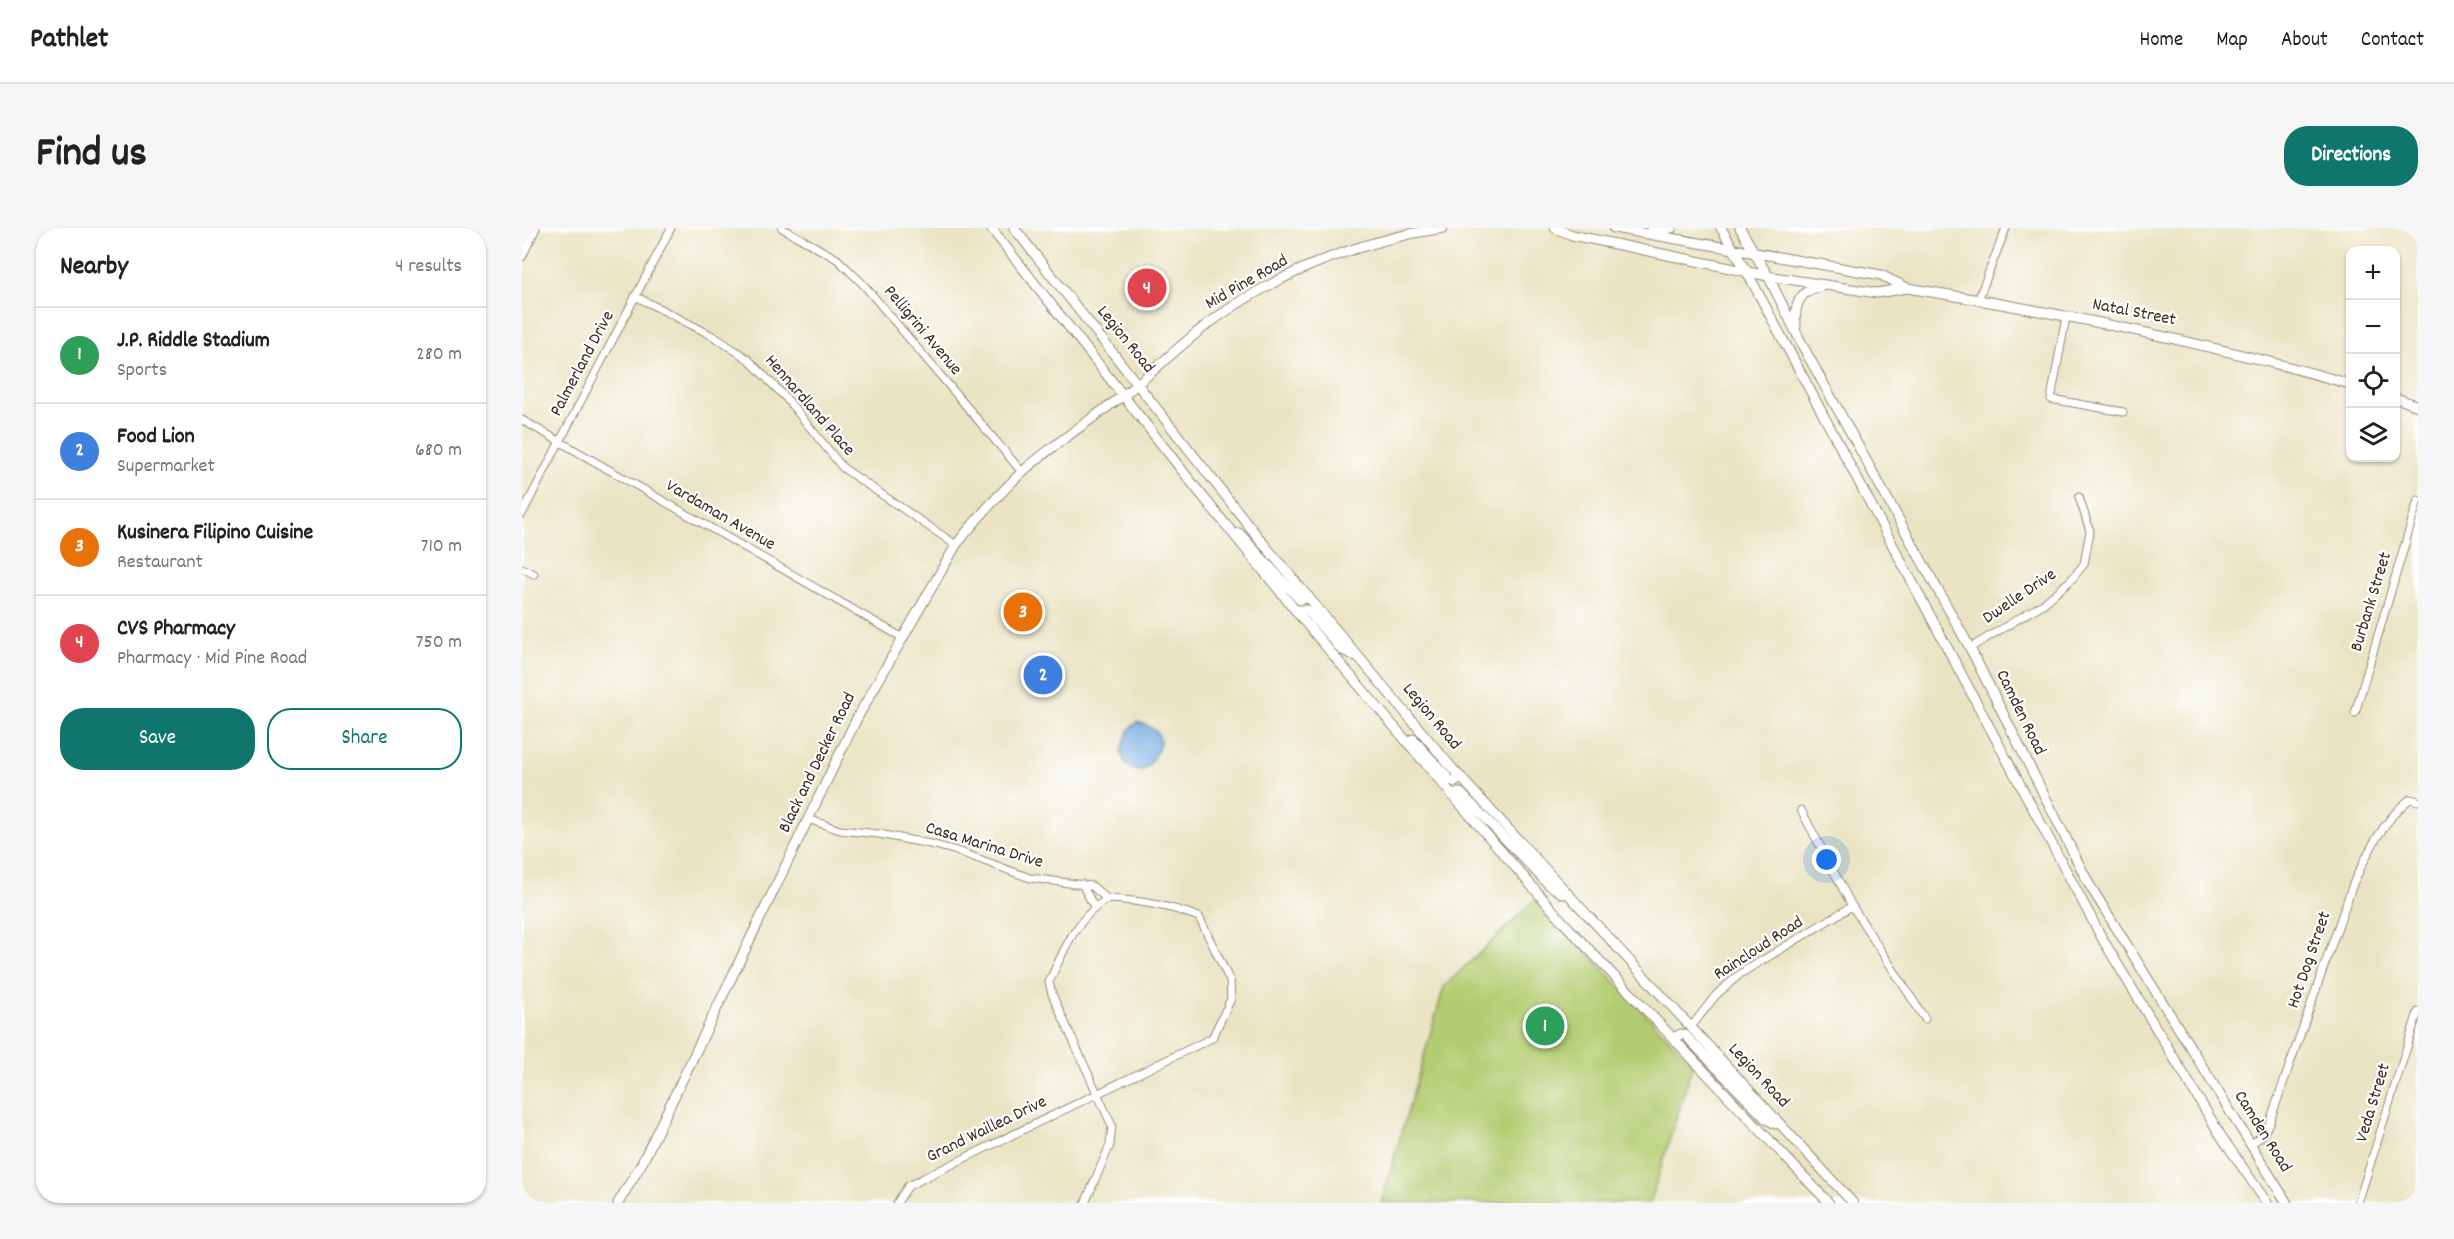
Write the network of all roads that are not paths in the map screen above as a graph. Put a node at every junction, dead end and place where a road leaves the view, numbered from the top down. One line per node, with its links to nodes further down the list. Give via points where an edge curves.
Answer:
1 (536, 228): 15 (street)
2 (671, 228): 20 (street, Palmerland Drive)
3 (782, 228): 32 (street, Pelligrini Avenue, via 837,259 863,284)
4 (991, 228): 26 (main road, Legion Road)
5 (1014, 228): 24 (main road, Legion Road)
6 (1443, 228): 24 (main road, Mid Pine Road, via 1368,244 1271,285 1214,320)
7 (1555, 228): 16 (main road, via 1572,235)
8 (1672, 228): 12 (main road)
9 (1721, 228): 13 (main road, Camden Road)
10 (1740, 228): 14 (main road, Camden Road)
11 (2006, 228): 21 (street)
12 (1619, 229): 13 (main road)
13 (1734, 250): 14 (main road, Natal Street); 16 (main road, Camden Road)
14 (1756, 254): 17 (main road, Camden Road); 19 (main road, Natal Street, via 1881,275)
15 (522, 257)
16 (1747, 272): 17 (main road, Natal Street); 73 (main road, Camden Road, via 2103,940 2221,1136)
17 (1768, 276): 18 (main road, Natal Street); 23 (main road, Camden Road)
18 (1828, 285): 19 (main road, Natal Street, via 1877,293); 23 (main road, via 1803,294 1796,305)
19 (1907, 288): 21 (main road, Natal Street)
20 (635, 296): 31 (street, Palmerland Drive); 37 (street, Hennardland Place, via 713,336 748,359 786,398 843,468)
21 (1977, 300): 22 (main road, Natal Street)
22 (2067, 317): 25 (main road, Natal Street, via 2243,354); 29 (street, via 2051,399)
23 (1797, 332): 43 (main road, Camden Road)
24 (1138, 383): 26 (main road, Mid Pine Road); 40 (main road, Legion Road)
25 (2346, 383)
26 (1124, 395): 32 (main road, Black and Decker Road); 36 (main road, Legion Road)
27 (2400, 399): 28 (main road)
28 (2418, 406)
29 (2123, 412)
30 (522, 420): 31 (street, Vardaman Avenue)
31 (559, 441): 35 (street, Palmerland Drive); 42 (street, Vardaman Avenue)
32 (1022, 472): 37 (main road, Black and Decker Road)
33 (2079, 497): 43 (street, Dwelle Drive, via 2090,531 2084,564 2072,580 2043,604)
34 (2418, 500): 46 (street, Burbank Street)
35 (522, 514)
36 (1221, 518): 40 (main road, via 1248,540 1300,600); 41 (main road, Legion Road)
37 (956, 545): 42 (main road, Black and Decker Road)
38 (522, 568): 39 (street)
39 (534, 574)
40 (1309, 597): 44 (main road, Legion Road)
41 (1296, 610): 44 (main road, via 1308,611 1342,650); 45 (main road, Legion Road)
42 (903, 638): 51 (main road, Black and Decker Road, via 857,718)
43 (1970, 648): 65 (main road, Camden Road, via 2088,884)
44 (1360, 658): 47 (main road, Legion Road)
45 (1361, 687): 47 (main road, via 1378,699 1450,780 1455,782); 48 (main road, Legion Road)
46 (2355, 713)
47 (1461, 777): 56 (main road, Legion Road)
48 (1454, 797): 56 (main road, via 1461,793 1548,884); 62 (main road, Legion Road, via 1564,923)
49 (2418, 801): 65 (street, Hot Dog Street, via 2410,800 2397,809 2369,850 2353,884 2270,1121 2263,1135)
50 (1800, 810): 57 (street)
51 (808, 819): 52 (street, Casa Marina Drive, via 840,830 935,845 1030,878); 67 (main road, Black and Decker Road, via 642,1163)
52 (1082, 884): 53 (street, Casa Marina Drive); 54 (street)
53 (1100, 890): 54 (street); 55 (street)
54 (1087, 896): 58 (street)
55 (1107, 898): 58 (street); 63 (street, Grand Waillea Drive, via 1180,910 1199,917 1230,981 1231,999 1212,1038)
56 (1575, 902): 61 (main road, Legion Road)
57 (1852, 906): 60 (street); 61 (street, Raincloud Road, via 1740,974 1716,995)
58 (1094, 907): 63 (street, via 1072,933 1049,982)
59 (2418, 1012): 75 (street, Veda Street)
60 (1925, 1019)
61 (1691, 1028): 64 (main road, Legion Road)
62 (1674, 1038): 64 (main road, via 1685,1035 1766,1119); 66 (main road, Legion Road)
63 (1098, 1093): 68 (street, Grand Waillea Drive, via 908,1186); 69 (street, via 1112,1126 1110,1145)
64 (1781, 1125): 72 (main road, Legion Road)
65 (2250, 1146): 74 (main road, Camden Road)
66 (1821, 1194): 70 (main road, Legion Road); 71 (main road)
67 (618, 1203)
68 (897, 1203)
69 (1085, 1203)
70 (1829, 1203)
71 (1837, 1203)
72 (1853, 1203)
73 (2267, 1203)
74 (2287, 1203)
75 (2358, 1203)

